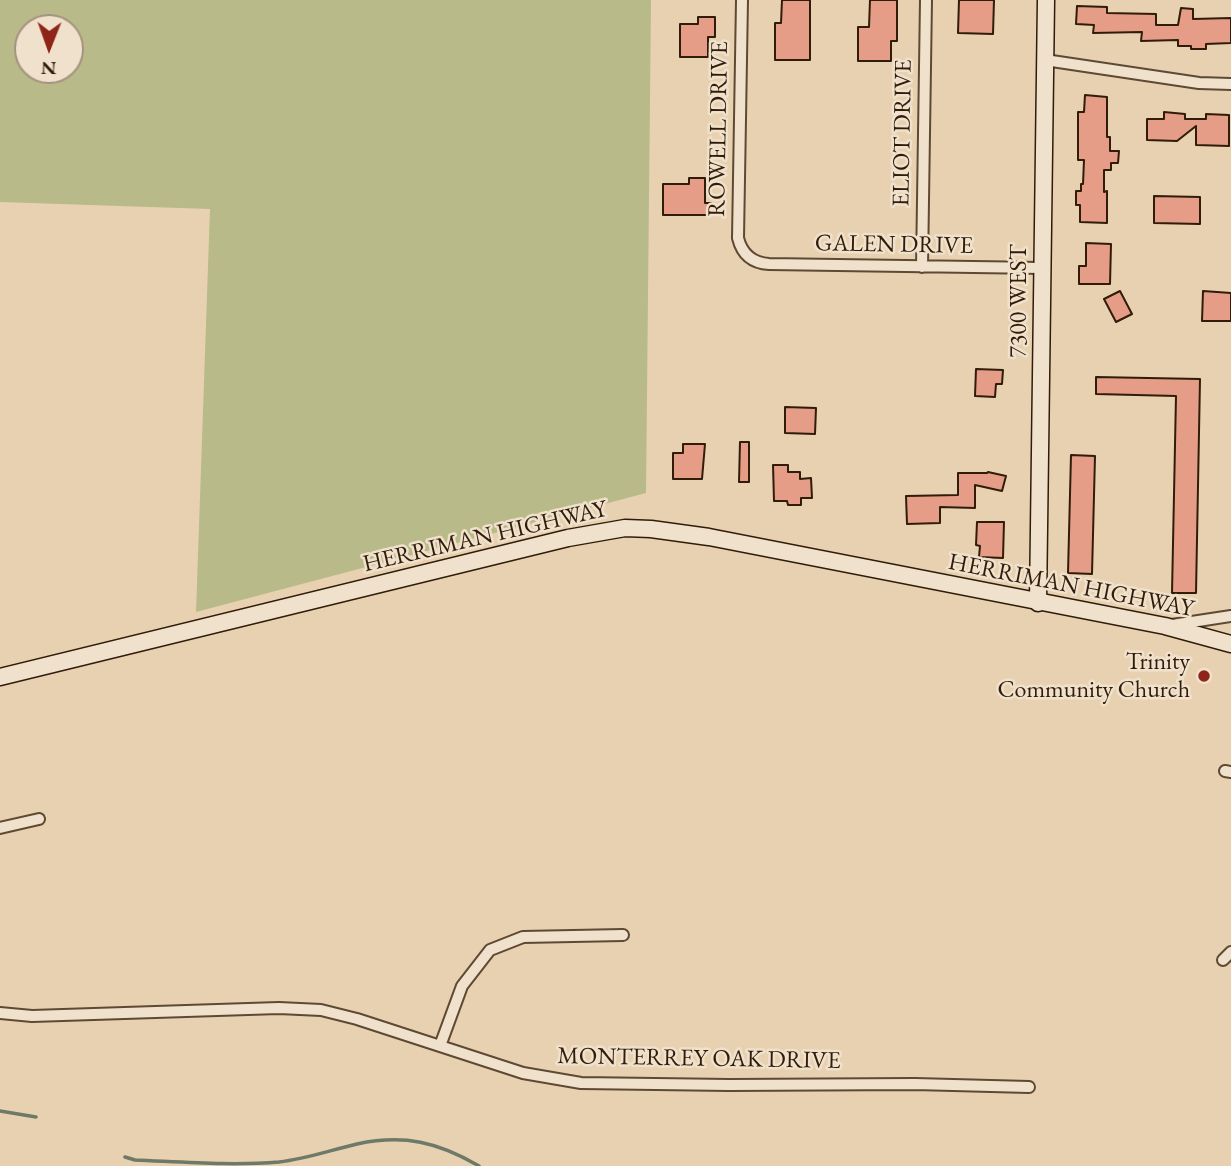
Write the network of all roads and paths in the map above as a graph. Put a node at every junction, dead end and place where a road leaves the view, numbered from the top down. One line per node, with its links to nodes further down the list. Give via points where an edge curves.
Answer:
1 (742, 0): 6 (street, ROWELL DRIVE, via 738,237)
2 (926, 0): 7 (street, ELIOT DRIVE)
3 (1046, 0): 4 (main road, 7300 WEST)
4 (1045, 60): 5 (street); 8 (main road, 7300 WEST)
5 (1231, 84)
6 (747, 256): 7 (street, GALEN DRIVE, via 763,264)
7 (922, 267): 8 (street, GALEN DRIVE)
8 (1042, 268): 9 (main road, 7300 WEST)
9 (1038, 603): 11 (main road, HERRIMAN HIGHWAY); 13 (main road, HERRIMAN HIGHWAY, via 709,537 625,528 568,537)
10 (1231, 616): 11 (street)
11 (1165, 626): 12 (main road, HERRIMAN HIGHWAY)
12 (1231, 644)
13 (0, 677)
14 (39, 819): 15 (street)
15 (0, 828)
16 (623, 935): 18 (street, via 523,937 490,950 462,986)
17 (0, 1013): 18 (street, MONTERREY OAK DRIVE, via 321,1010)
18 (440, 1046): 19 (street, MONTERREY OAK DRIVE, via 523,1073 581,1083)
19 (1029, 1087)

